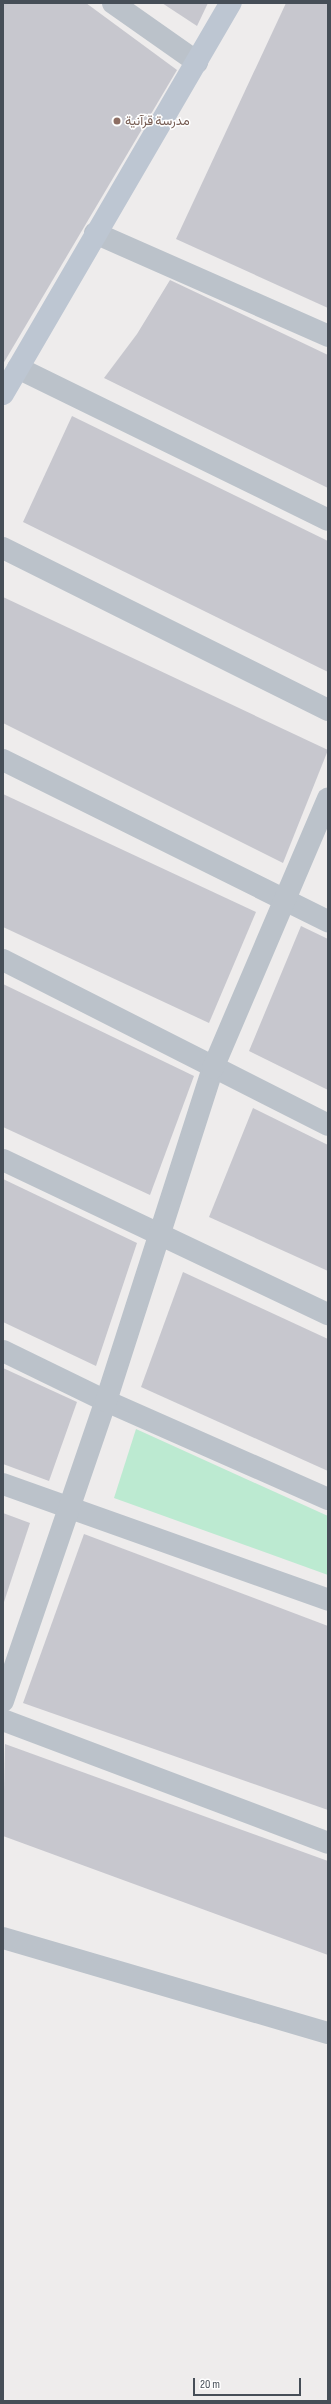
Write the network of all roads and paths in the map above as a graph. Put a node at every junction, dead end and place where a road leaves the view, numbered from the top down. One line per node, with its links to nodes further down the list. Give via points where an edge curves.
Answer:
1 (113, 3): 3 (street)
2 (231, 3): 3 (main road)
3 (197, 62): 4 (main road)
4 (95, 233): 5 (street); 6 (main road)
5 (328, 336)
6 (18, 368): 7 (main road); 8 (street)
7 (3, 394)
8 (328, 520)
9 (3, 548): 10 (street)
10 (328, 710)
11 (3, 760): 13 (street)
12 (328, 799): 13 (street)
13 (285, 901): 14 (street); 16 (street)
14 (328, 921)
15 (3, 960): 16 (street)
16 (213, 1068): 17 (street); 19 (street)
17 (328, 1125)
18 (3, 1160): 19 (street)
19 (160, 1234): 20 (street); 22 (street)
20 (328, 1314)
21 (3, 1351): 22 (street)
22 (106, 1401): 24 (street); 25 (street)
23 (3, 1484): 25 (street)
24 (328, 1499)
25 (70, 1506): 26 (street); 27 (street)
26 (328, 1600)
27 (3, 1701)
28 (3, 1720): 29 (street)
29 (328, 1843)
30 (3, 1938): 31 (street)
31 (328, 2033)

